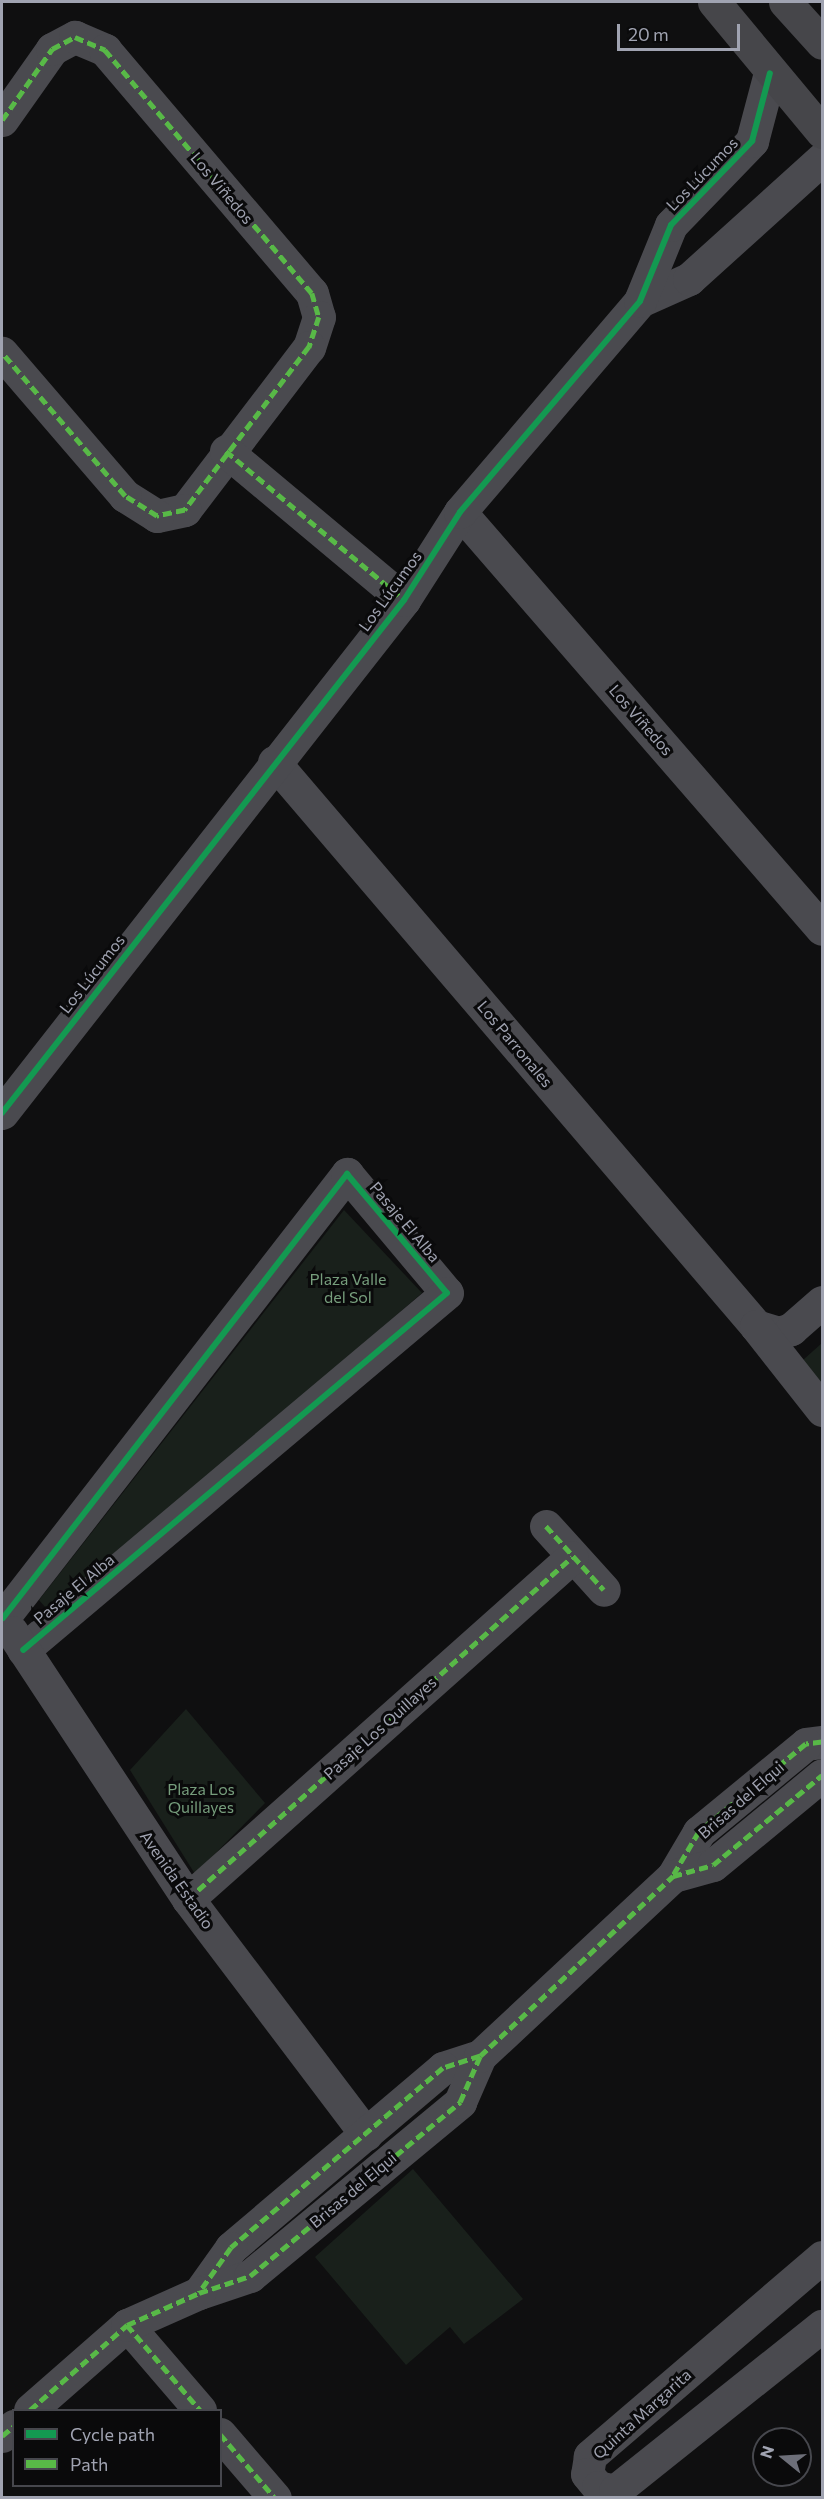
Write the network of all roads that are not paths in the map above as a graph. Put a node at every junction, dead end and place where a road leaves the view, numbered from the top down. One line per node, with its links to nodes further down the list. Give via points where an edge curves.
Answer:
1 (714, 2): 4 (main road)
2 (785, 2): 3 (main road)
3 (822, 43)
4 (770, 73): 6 (main road); 8 (street, Los Lúcumos, via 752,141 671,225)
5 (2, 120): 10 (street, Los Viñedos, via 52,49 75,37 105,50 312,293 319,317 309,347)
6 (822, 132)
7 (822, 159): 8 (street, Los Lúcumos, via 689,279)
8 (640, 301): 11 (street, Los Lúcumos)
9 (2, 353): 10 (street, Los Viñedos, via 125,495 157,516 185,510)
10 (226, 451): 12 (street)
11 (460, 512): 12 (street, Los Lúcumos); 14 (street, Los Viñedos)
12 (404, 600): 13 (street, Los Lúcumos)
13 (274, 762): 15 (street, Los Lúcumos); 17 (street, Los Parronales)
14 (822, 929)
15 (2, 1113)
16 (822, 1302): 17 (street, via 791,1329 778,1333)
17 (756, 1326): 18 (street, Los Parronales)
18 (822, 1410)
19 (546, 1527): 20 (street)
20 (572, 1557): 21 (street); 27 (street, Pasaje Los Quillayes)
21 (604, 1590)
22 (2, 1617): 23 (street, Avenida Estadio); 23 (street, Pasaje El Alba, via 347,1174 447,1293)
23 (23, 1650): 27 (street, Avenida Estadio)
24 (822, 1742): 26 (street, Brisas del Elqui, via 806,1744 699,1832)
25 (822, 1774): 26 (street, Brisas del Elqui, via 713,1865)
26 (673, 1876): 28 (street, Brisas del Elqui)
27 (188, 1899): 29 (street, Avenida Estadio)
28 (480, 2056): 29 (street, Brisas del Elqui, via 443,2068); 31 (street, Brisas del Elqui, via 460,2102 250,2276)
29 (366, 2134): 31 (street, Brisas del Elqui, via 231,2248)
30 (822, 2258): 33 (street, Quinta Margarita, via 590,2456 587,2474 598,2487 615,2491)
31 (199, 2293): 32 (street, Brisas del Elqui)
32 (127, 2325): 34 (street, Brisas del Elqui); 35 (street)
33 (822, 2326)
34 (31, 2409)
35 (199, 2409)
36 (222, 2436): 37 (street)
37 (275, 2498)

